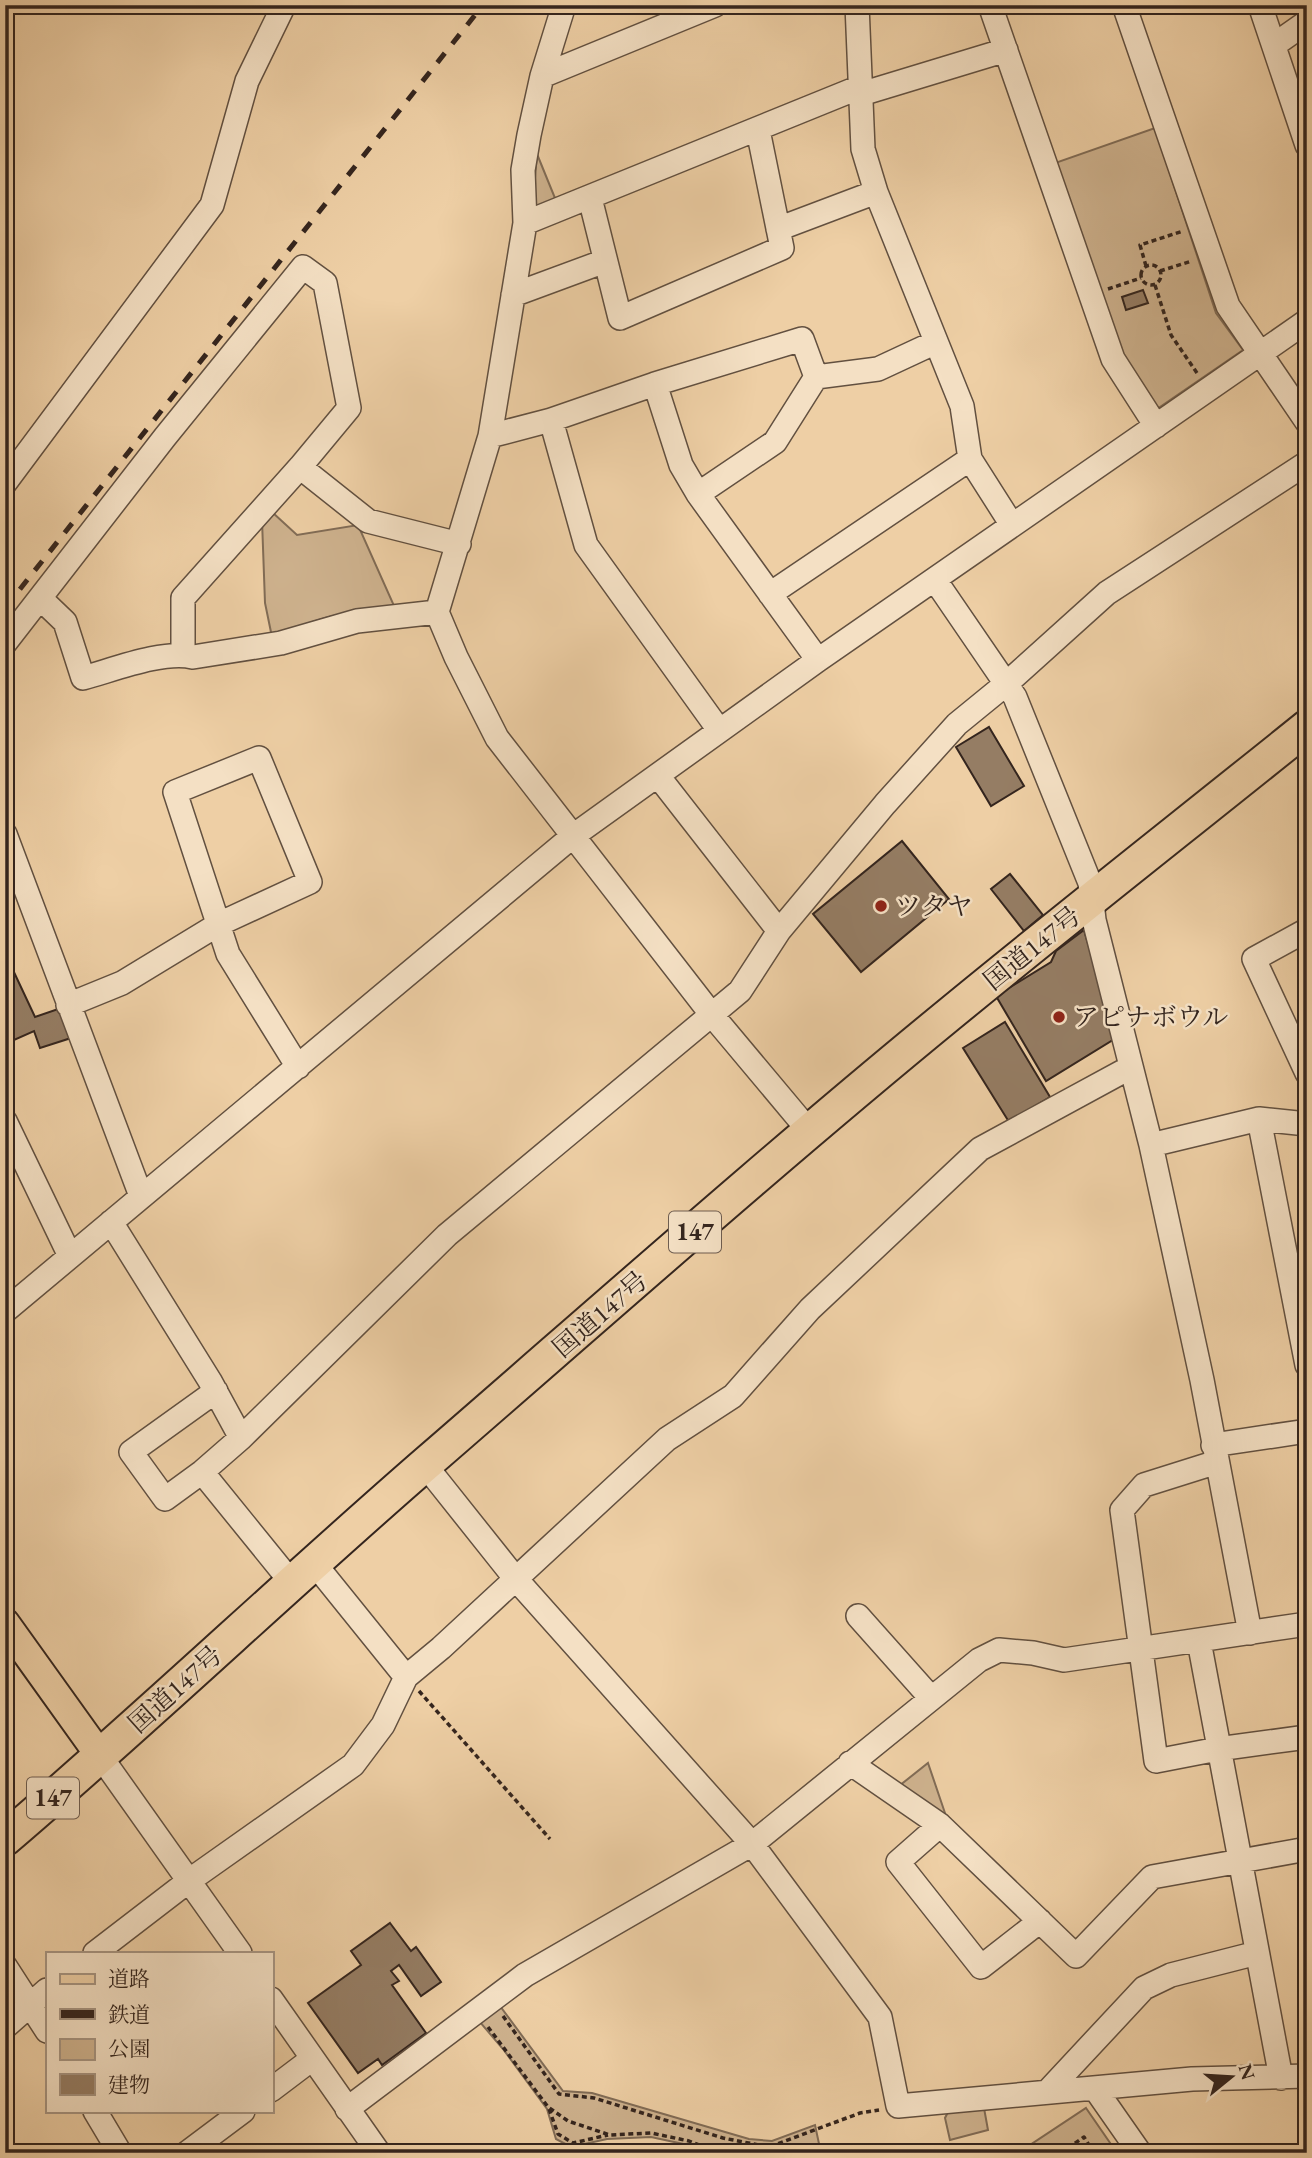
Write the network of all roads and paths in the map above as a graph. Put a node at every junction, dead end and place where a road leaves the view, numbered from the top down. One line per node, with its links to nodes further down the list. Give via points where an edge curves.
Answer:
1 (284, 5): 41 (street, via 247,81 212,205)
2 (564, 5): 11 (street)
3 (715, 5): 11 (street)
4 (857, 5): 12 (street)
5 (990, 5): 10 (street)
6 (1124, 5): 19 (street)
7 (1260, 5): 9 (street)
8 (1307, 22): 9 (street)
9 (1274, 45): 14 (street)
10 (1006, 50): 12 (street, via 871,91); 36 (street, via 1113,359)
11 (542, 76): 17 (street, via 523,170)
12 (860, 87): 13 (street); 15 (street, via 863,149)
13 (758, 130): 16 (street); 18 (street)
14 (1307, 145)
15 (876, 192): 18 (street); 29 (street)
16 (590, 198): 17 (street); 21 (street)
17 (525, 223): 27 (street)
18 (778, 229): 21 (street, via 782,248 620,318)
19 (1191, 232): 22 (path, via 1140,245); 30 (street, via 1228,306)
20 (1195, 260): 23 (path)
21 (605, 261): 27 (street)
22 (1146, 266): 23 (path); 24 (path)
23 (1160, 271): 25 (path, via 1160,281)
24 (1142, 278): 25 (path); 26 (path)
25 (1154, 285): 32 (path, via 1171,335)
26 (1097, 293)
27 (513, 295): 37 (street)
28 (1307, 321): 30 (street)
29 (936, 342): 31 (street, via 878,369); 38 (street, via 962,406)
30 (1259, 353): 35 (street); 36 (street)
31 (816, 377): 33 (street, via 803,339); 42 (street, via 775,442)
32 (1202, 381)
33 (655, 384): 34 (street); 42 (street, via 681,465)
34 (551, 420): 37 (street); 54 (street, via 586,545)
35 (1307, 422)
36 (1156, 426): 43 (street)
37 (490, 436): 44 (street)
38 (970, 459): 43 (street); 46 (street)
39 (1307, 463): 52 (street, via 1107,593)
40 (300, 467): 44 (street, via 368,521); 47 (street, via 349,408 325,283 303,267); 50 (street, via 183,598)
41 (5, 483)
42 (698, 494): 46 (street)
43 (1012, 525): 45 (street)
44 (459, 544): 48 (street)
45 (935, 580): 51 (street); 52 (street)
46 (770, 594): 51 (street)
47 (41, 598): 49 (street); 50 (street, via 65,622 83,678)
48 (438, 612): 50 (street, via 357,621 281,643); 57 (street, via 497,738)
49 (5, 643)
50 (183, 655)
51 (818, 660): 54 (street)
52 (1006, 684): 58 (street, via 1015,696 1090,883); 61 (street, via 957,724)
53 (1307, 727): 58 (highway, 国道147号 / 147)
54 (719, 730): 55 (street)
55 (658, 776): 57 (street); 61 (street)
56 (5, 834): 62 (street)
57 (573, 835): 63 (street); 65 (street)
58 (1091, 901): 66 (street); 70 (highway, 国道147号 / 147)
59 (219, 924): 59 (street, via 175,792 258,758 310,882); 62 (street, via 122,983); 65 (street, via 228,954)
60 (1307, 930): 64 (street, via 1254,959)
61 (779, 931): 63 (street, via 740,991)
62 (68, 1005): 72 (street)
63 (712, 1015): 70 (street); 79 (street, via 447,1235)
64 (1304, 1059)
65 (298, 1067): 72 (street)
66 (1131, 1067): 71 (street); 84 (street, via 980,1149 810,1309 733,1396 667,1440)
67 (1259, 1119): 69 (street); 71 (street); 76 (street)
68 (5, 1121): 74 (street)
69 (1307, 1124)
70 (810, 1132): 81 (highway, 国道147号 / 147)
71 (1151, 1145): 80 (street)
72 (141, 1196): 73 (street)
73 (111, 1222): 74 (street); 77 (street)
74 (69, 1256): 75 (street)
75 (5, 1311)
76 (1307, 1365)
77 (216, 1391): 79 (street); 82 (street, via 131,1452 165,1499)
78 (1307, 1431): 80 (street)
79 (241, 1438): 82 (street)
80 (1215, 1454): 88 (street); 90 (street, via 1144,1485 1122,1510)
81 (425, 1465): 83 (highway, 国道147号 / 147); 84 (street)
82 (202, 1472): 83 (street)
83 (303, 1573): 91 (street); 95 (highway, 国道147号 / 147)
84 (515, 1578): 91 (street); 100 (street)
85 (858, 1616): 92 (street)
86 (5, 1623): 95 (main road)
87 (1307, 1624): 88 (street)
88 (1250, 1633): 89 (street)
89 (1199, 1641): 90 (street); 94 (street)
90 (1143, 1650): 92 (street, via 1064,1660 999,1650); 94 (street, via 1156,1761)
91 (406, 1677): 99 (path); 103 (street, via 383,1725 353,1765)
92 (931, 1698): 96 (street)
93 (1307, 1737): 94 (street)
94 (1218, 1749): 102 (street)
95 (101, 1757): 98 (highway, 国道147号 / 147); 103 (street)
96 (850, 1763): 97 (street); 100 (street)
97 (940, 1825): 104 (street); 104 (street, via 898,1862 981,1967)
98 (5, 1839)
99 (550, 1839)
100 (752, 1844): 111 (street, via 524,1975); 120 (street, via 880,2017)
101 (1307, 1849): 102 (street)
102 (1239, 1860): 104 (street, via 1152,1877 1076,1956); 107 (street)
103 (190, 1880): 105 (street); 106 (street)
104 (1040, 1921)
105 (96, 1952)
106 (239, 1952)
107 (1257, 1953): 116 (street); 119 (street, via 1171,1975 1144,1988)
108 (5, 1966): 109 (street)
109 (39, 1997): 112 (street); 113 (street)
110 (273, 2002): 114 (street)
111 (484, 2006): 120 (path, via 559,2094 594,2098 723,2138 769,2147 860,2112); 121 (path, via 505,2046); 122 (street)
112 (5, 2027)
113 (46, 2027)
114 (312, 2059): 117 (street); 122 (street)
115 (1307, 2076): 116 (street)
116 (1282, 2078): 118 (street, via 1192,2079)
117 (273, 2088)
118 (1096, 2090): 119 (street); 134 (street)
119 (1047, 2092): 120 (street)
120 (898, 2106)
121 (548, 2107): 125 (path, via 568,2121); 125 (path, via 558,2134 573,2143)
122 (347, 2109): 129 (street)
123 (96, 2112): 127 (street)
124 (242, 2112): 128 (street)
125 (610, 2135): 131 (path, via 650,2133)
126 (518, 2147): 130 (path)
127 (121, 2153)
128 (187, 2153)
129 (379, 2153)
130 (516, 2153)
131 (719, 2153)
132 (1061, 2153): 133 (path, via 1083,2137)
133 (1094, 2153)
134 (1140, 2153)

